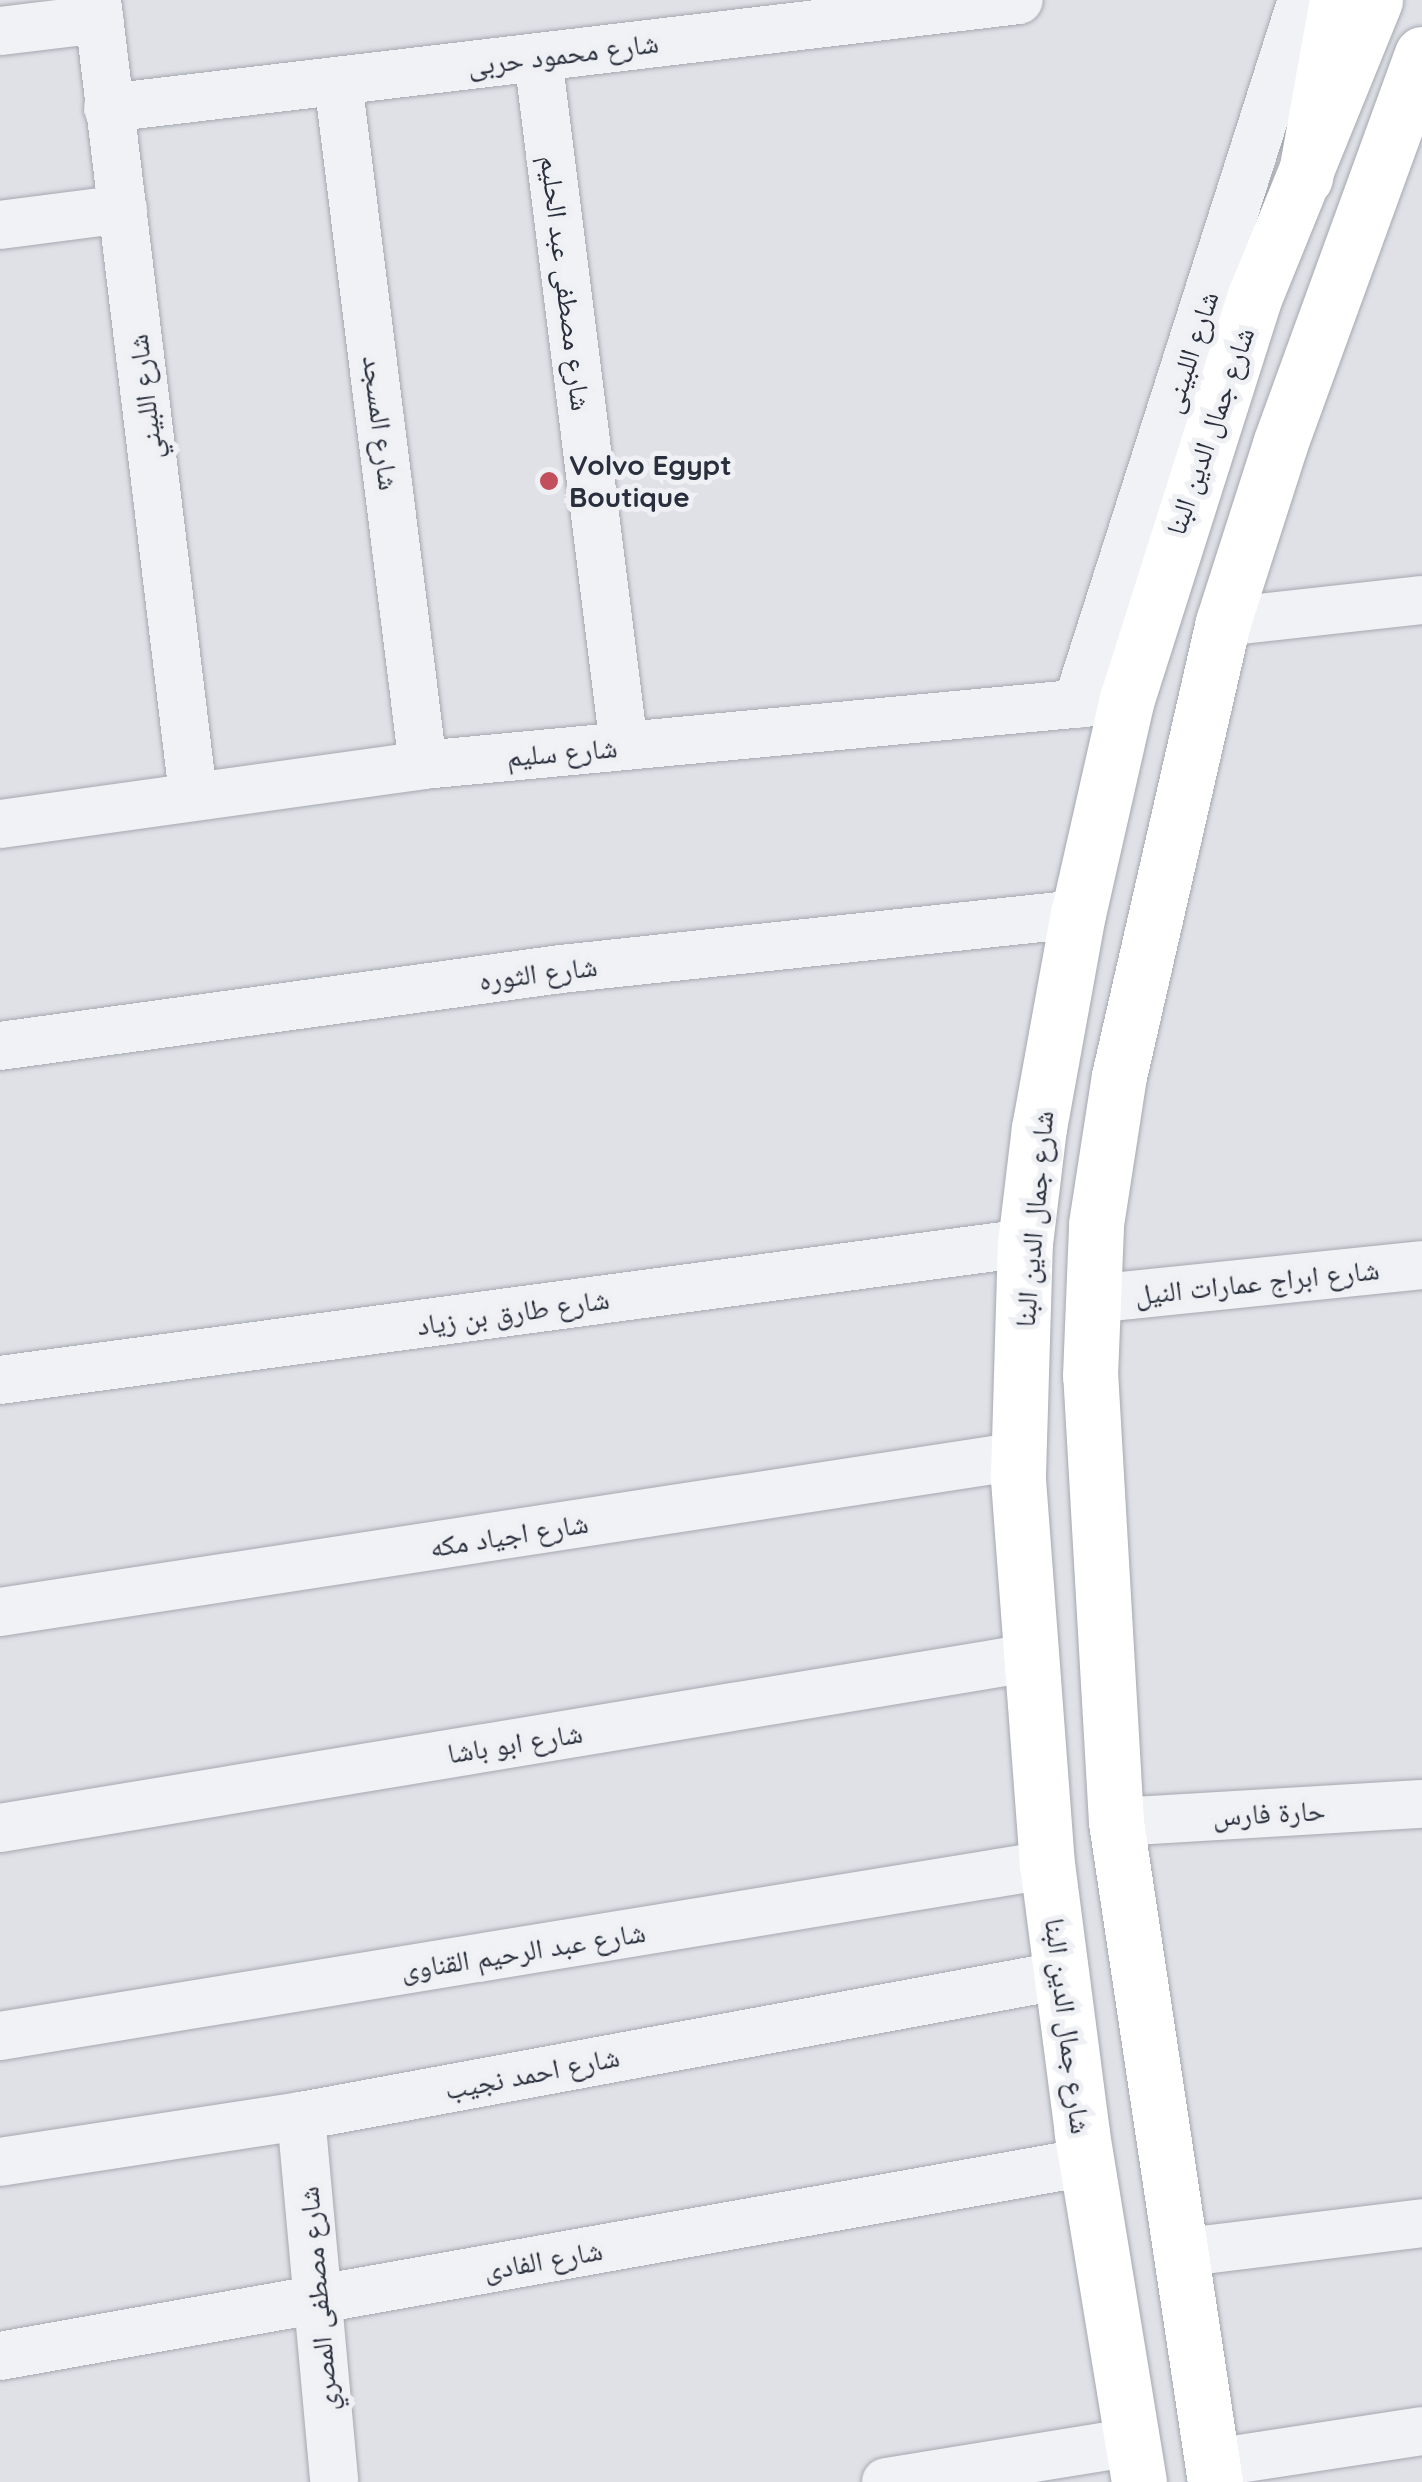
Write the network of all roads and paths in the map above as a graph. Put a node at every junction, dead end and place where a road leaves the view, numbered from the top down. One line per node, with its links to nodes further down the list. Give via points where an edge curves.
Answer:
1 (1019, 0): 8 (street, شارع محمود حربى)
2 (1302, 0): 16 (street, شارع اللبينى)
3 (1337, 0): 11 (main road)
4 (1375, 0): 11 (main road, شارع جمال الدين البنا)
5 (98, 9): 6 (street); 10 (street, شارع اللبيني)
6 (0, 31)
7 (1422, 54): 15 (main road, via 1280,444)
8 (538, 57): 9 (street, شارع محمود حربى); 17 (street, شارع مصطفى عبد الحليم)
9 (338, 81): 10 (street, شارع محمود حربى); 18 (street, شارع المسجد)
10 (108, 108): 12 (street, شارع اللبيني)
11 (1305, 178): 16 (main road, شارع جمال الدين البنا)
12 (123, 209): 13 (street); 19 (street, شارع اللبيني)
13 (0, 225)
14 (1422, 600): 15 (street)
15 (1223, 622): 25 (main road, via 1119,1076 1096,1224)
16 (1102, 701): 17 (street, شارع سليم); 21 (main road, شارع جمال الدين البنا)
17 (624, 746): 18 (street, شارع سليم)
18 (423, 765): 19 (street, شارع سليم)
19 (194, 795): 20 (street, شارع سليم)
20 (0, 824)
21 (1078, 914): 22 (street, شارع الثوره, via 561,969); 23 (main road, شارع جمال الدين البنا, via 1039,1128)
22 (0, 1046)
23 (1026, 1244): 26 (street, شارع طارق بن زياد); 27 (main road, شارع جمال الدين البنا)
24 (1422, 1265): 25 (street, شارع ابراج عمارات النيل)
25 (1093, 1300): 31 (main road, via 1092,1432)
26 (0, 1380)
27 (1018, 1456): 28 (street, شارع اجياد مكه); 29 (main road, شارع جمال الدين البنا)
28 (0, 1612)
29 (1029, 1658): 32 (street, شارع ابو باشا); 33 (main road, شارع جمال الدين البنا)
30 (1422, 1804): 31 (street, حارة فارس)
31 (1116, 1822): 40 (main road)
32 (0, 1828)
33 (1046, 1865): 34 (main road, شارع جمال الدين البنا); 35 (street, شارع عبد الرحيم القناوى)
34 (1064, 1975): 36 (street, شارع احمد نجيب); 38 (main road, شارع جمال الدين البنا)
35 (0, 2036)
36 (302, 2116): 37 (street, شارع احمد نجيب); 41 (street, شارع مصطفى المصري)
37 (0, 2162)
38 (1087, 2162): 41 (street, شارع الفادى); 44 (main road, شارع جمال الدين البنا)
39 (1422, 2223): 40 (street)
40 (1179, 2253): 45 (main road)
41 (319, 2300): 42 (street, شارع الفادى); 46 (street, شارع مصطفى المصري)
42 (0, 2356)
43 (1422, 2431): 45 (street)
44 (1136, 2462): 47 (street)
45 (1214, 2472)
46 (334, 2482)
47 (886, 2482)

